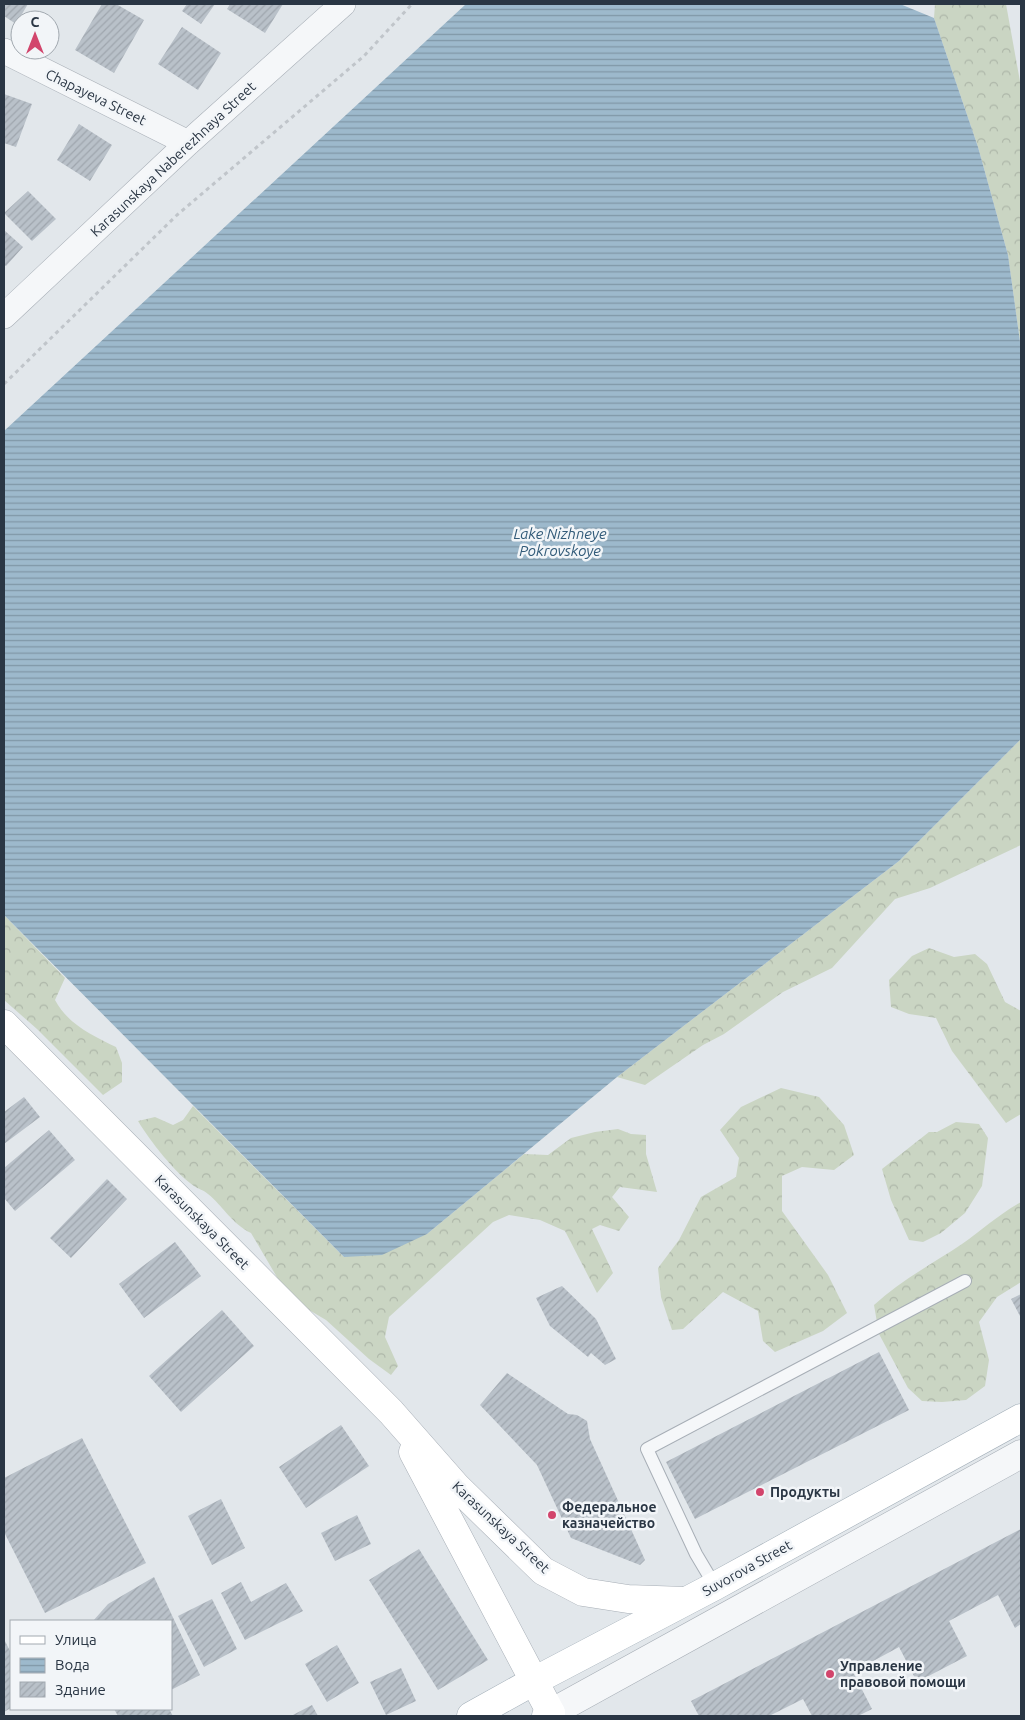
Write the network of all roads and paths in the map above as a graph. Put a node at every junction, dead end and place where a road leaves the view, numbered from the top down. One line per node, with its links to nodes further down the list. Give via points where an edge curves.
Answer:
1 (343, 4): 4 (street, Karasunskaya Naberezhnaya Street)
2 (412, 4): 6 (path, via 364,56 177,215)
3 (4, 51): 4 (street, Chapayeva Street)
4 (188, 143): 5 (street, Karasunskaya Naberezhnaya Street)
5 (4, 316)
6 (4, 384)
7 (4, 1024): 10 (main road, Karasunskaya Street)
8 (964, 1280): 12 (lane, via 648,1449 696,1554)
9 (1021, 1418): 12 (main road, Suvorova Street)
10 (399, 1421): 13 (main road, Karasunskaya Street, via 456,1486 543,1571 583,1592 628,1599); 14 (main road, Karasunskaya Street, via 425,1477)
11 (1021, 1454): 15 (street)
12 (716, 1586): 13 (main road, Suvorova Street)
13 (685, 1601): 14 (main road, Suvorova Street)
14 (534, 1681): 15 (main road, Karasunskaya Street); 16 (main road, Suvorova Street)
15 (550, 1715)
16 (471, 1716)

